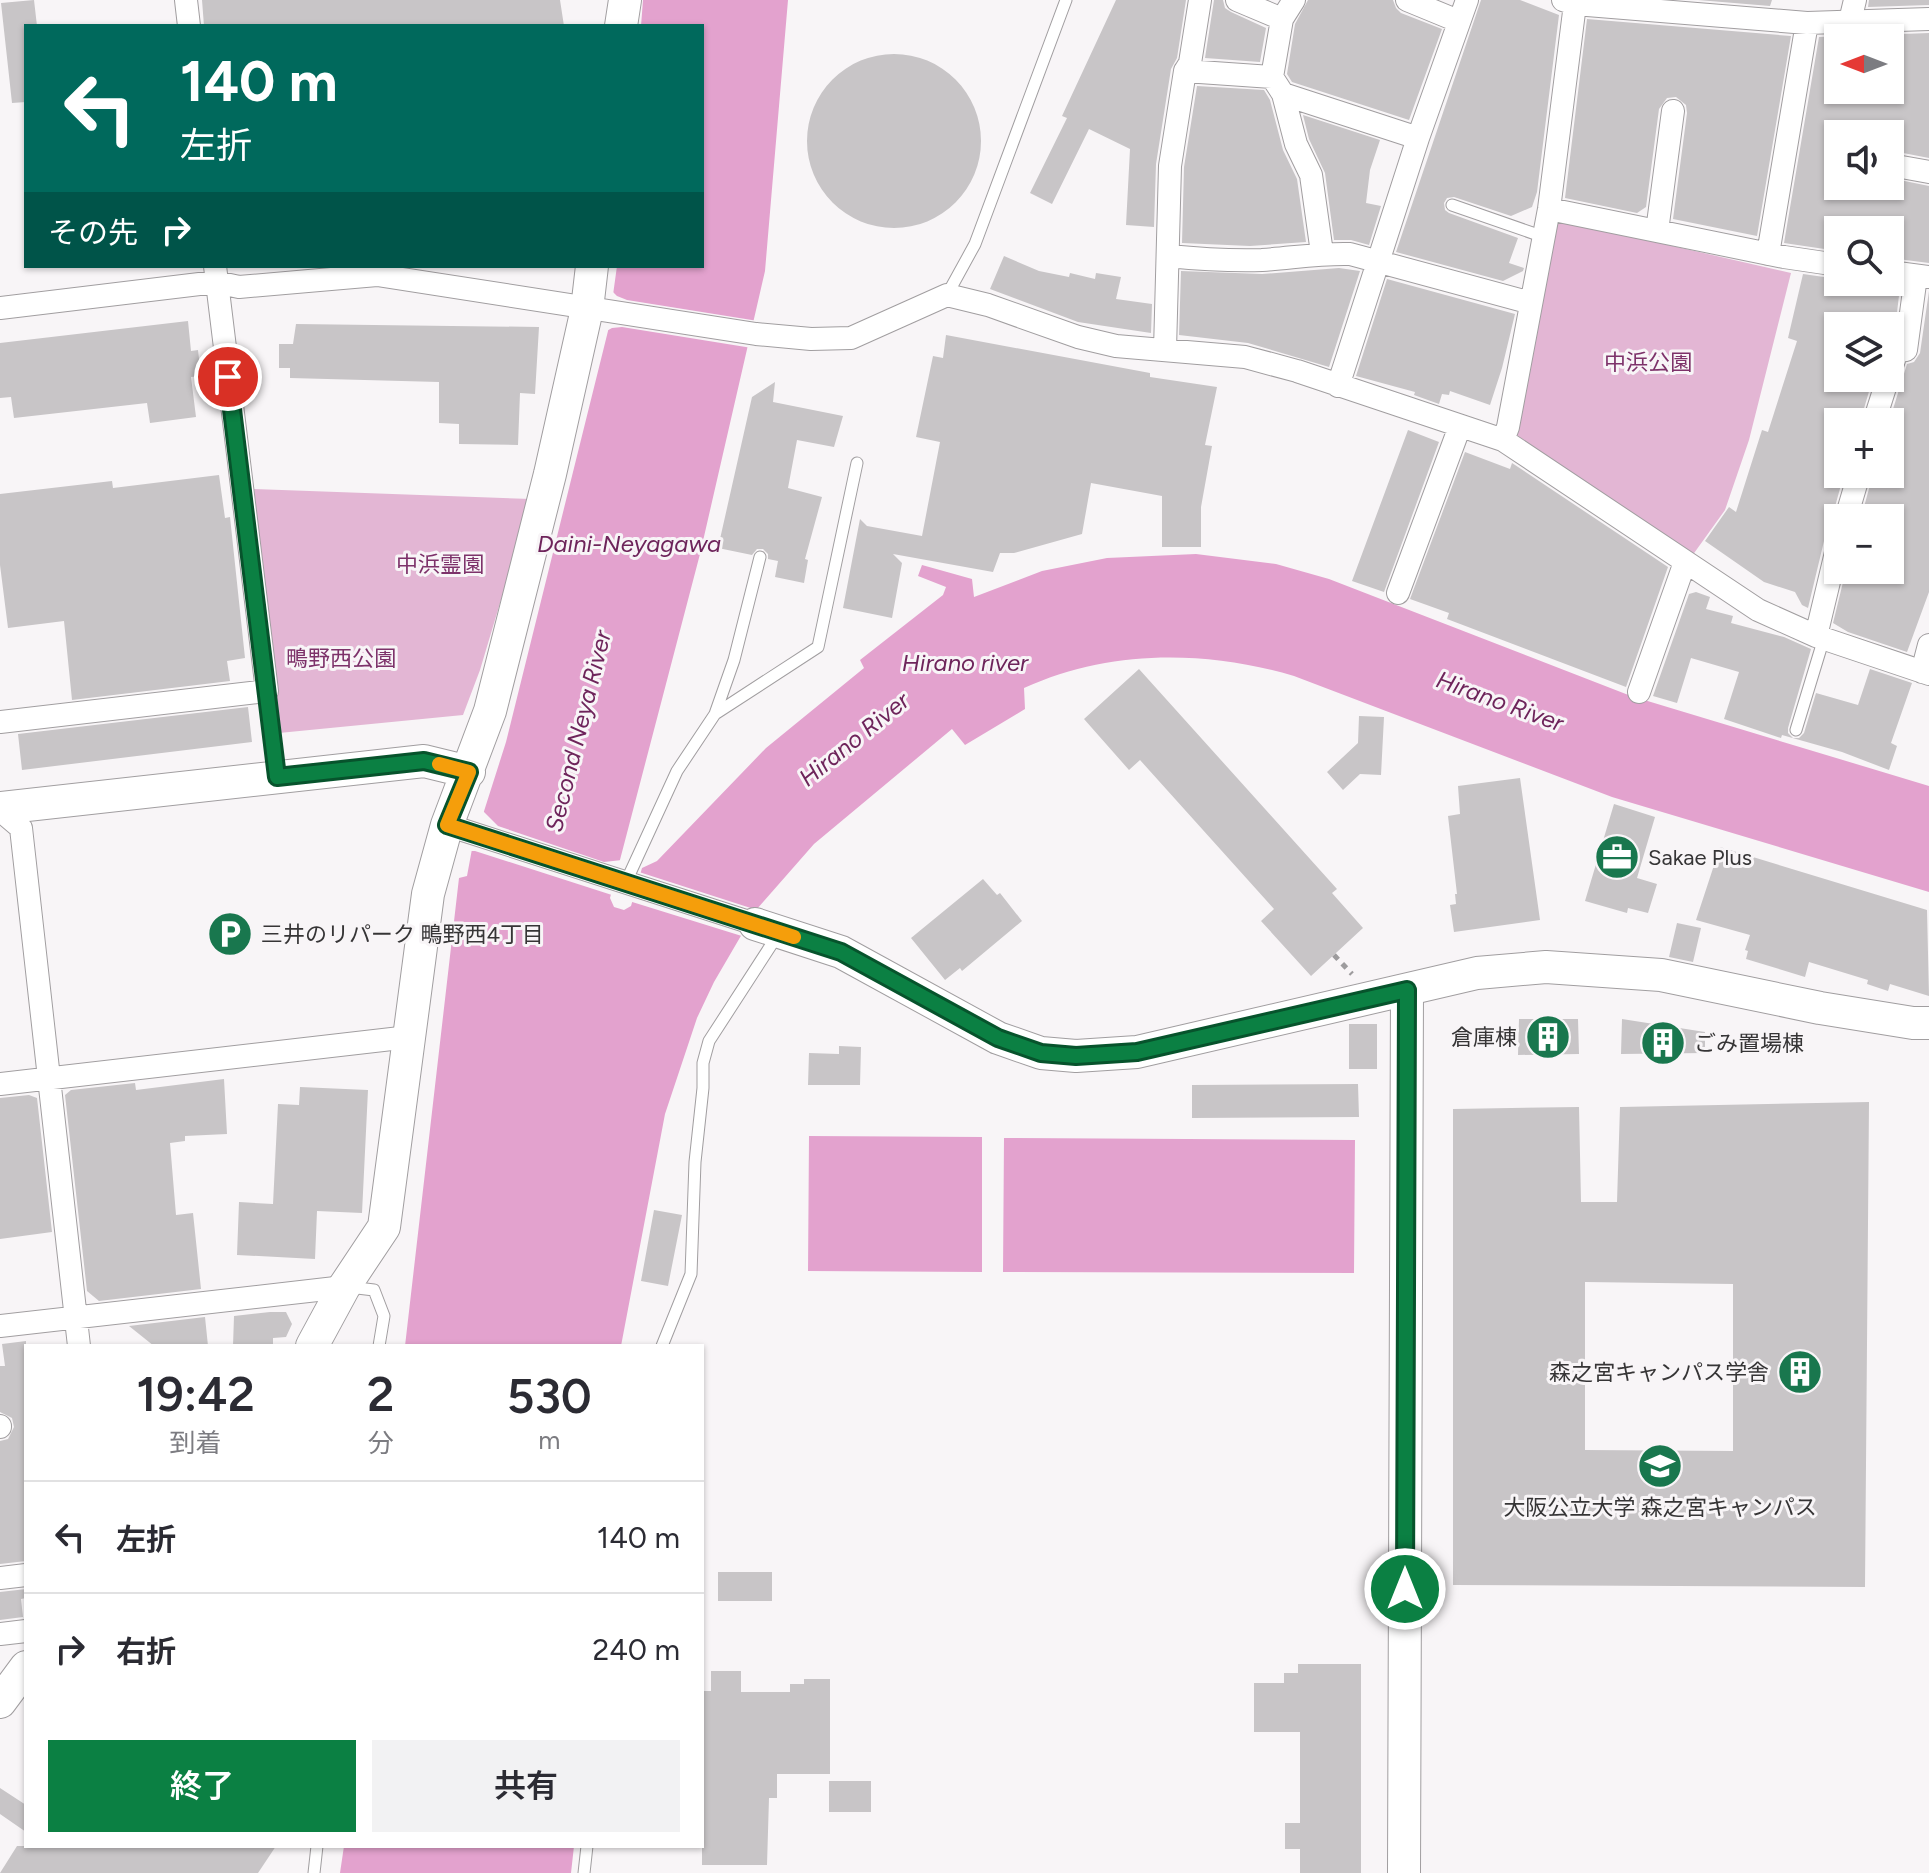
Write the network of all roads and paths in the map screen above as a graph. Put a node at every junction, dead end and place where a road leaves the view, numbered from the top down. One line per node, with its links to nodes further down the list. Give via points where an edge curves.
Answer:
1 (186, 0): 14 (street)
2 (625, 0): 15 (street)
3 (1066, 0): 34 (lane, via 975,244)
4 (1200, 0): 16 (street)
5 (1237, 0): 9 (street)
6 (1407, 0): 10 (street)
7 (1568, 2): 8 (street); 23 (street)
8 (1724, 8): 13 (street)
9 (1288, 9): 17 (street)
10 (1463, 10): 19 (street)
11 (1853, 10): 12 (street); 13 (street)
12 (1929, 19)
13 (1807, 23): 27 (street)
14 (189, 24)
15 (621, 24)
16 (1185, 71): 17 (street); 28 (street, via 1170,166)
17 (1278, 86): 19 (street); 26 (street, via 1311,175)
18 (1673, 111): 24 (street)
19 (1418, 138): 29 (street)
20 (1904, 167): 21 (street)
21 (1929, 172)
22 (1452, 205): 25 (lane)
23 (1549, 209): 24 (street); 25 (street)
24 (1657, 231): 27 (street)
25 (1544, 237): 35 (street)
26 (1322, 253): 28 (street, via 1263,260); 29 (street)
27 (1768, 254): 30 (street)
28 (1168, 256): 38 (street)
29 (1379, 262): 35 (street); 41 (street)
30 (1824, 263)
31 (592, 268): 37 (street)
32 (216, 274): 36 (street); 37 (street, via 239,287 377,275); 52 (street)
33 (1923, 276): 39 (street)
34 (947, 295): 37 (street, via 851,338 756,334); 38 (street, via 1078,337)
35 (1531, 303): 43 (street)
36 (0, 308)
37 (597, 310): 57 (street)
38 (1165, 350): 41 (street, via 1245,357)
39 (1906, 350): 40 (street)
40 (1929, 354)
41 (1338, 386): 42 (street)
42 (1460, 426): 43 (street); 48 (street)
43 (1503, 440): 46 (street)
44 (857, 463): 54 (lane, via 818,647)
45 (760, 557): 54 (lane)
46 (1685, 562): 49 (street, via 1758,610); 53 (street)
47 (1830, 584): 49 (street)
48 (1398, 593)
49 (1820, 637): 51 (street); 56 (lane)
50 (1929, 645): 51 (street)
51 (1925, 673)
52 (267, 691): 55 (street); 58 (lane)
53 (1639, 692)
54 (715, 714): 61 (lane, via 677,771)
55 (0, 722)
56 (1796, 730)
57 (469, 772): 58 (street, via 424,761); 60 (street)
58 (277, 777): 59 (street)
59 (0, 809): 66 (street, via 21,828)
60 (459, 829): 61 (street); 65 (street, via 428,894)
61 (626, 884): 62 (street)
62 (767, 928): 63 (street, via 841,952 1020,1048 1058,1055 1137,1052); 74 (lane, via 709,1041 703,1063 691,1274)
63 (1407, 990): 64 (street, via 1477,973 1559,967 1661,975 1820,1008); 85 (street)
64 (1929, 1023)
65 (409, 1037): 66 (street); 68 (street, via 384,1227)
66 (48, 1079): 67 (street); 69 (street)
67 (0, 1084)
68 (344, 1287): 69 (street); 72 (street); 73 (lane, via 374,1290 384,1316)
69 (76, 1317): 70 (street); 71 (street)
70 (0, 1326)
71 (79, 1344)
72 (313, 1344)
73 (379, 1344)
74 (663, 1344)
75 (24, 1575): 76 (street)
76 (0, 1578)
77 (24, 1631): 78 (street)
78 (0, 1634)
79 (24, 1670): 80 (street)
80 (0, 1702)
81 (317, 1848): 83 (lane)
82 (587, 1848): 84 (lane)
83 (314, 1873)
84 (584, 1873)
85 (1404, 1873)

